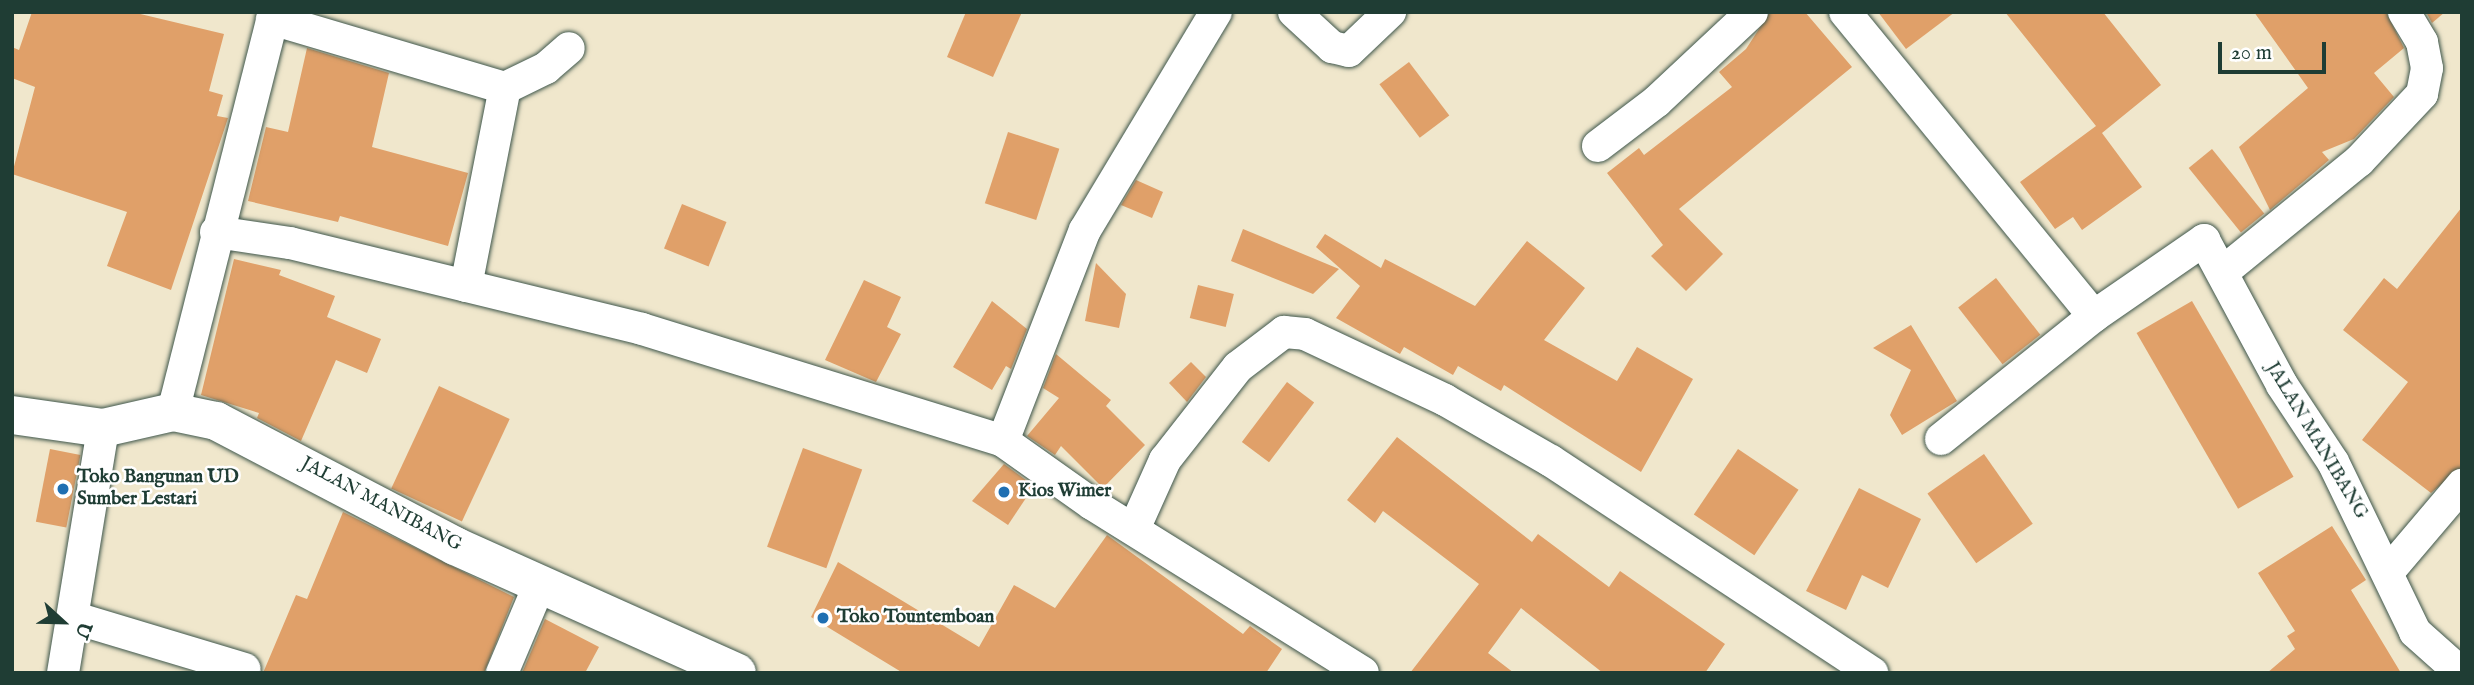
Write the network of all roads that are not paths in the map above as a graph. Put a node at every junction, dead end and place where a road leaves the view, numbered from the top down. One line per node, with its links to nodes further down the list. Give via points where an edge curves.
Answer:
1 (1216, 12): 19 (street, via 1085,230)
2 (1294, 12): 3 (street, via 1332,47 1349,51)
3 (1390, 12)
4 (1752, 12): 10 (street, via 1657,101)
5 (1845, 12): 14 (street)
6 (2404, 12): 12 (street, via 2422,42 2427,68 2423,94 2359,161)
7 (273, 16): 9 (street); 11 (street)
8 (569, 48): 9 (street, via 547,68)
9 (505, 88): 13 (street)
10 (1598, 146)
11 (216, 232): 13 (street); 15 (street)
12 (2224, 271): 14 (street, JALAN MANIBANG, via 2204,240); 22 (street, JALAN MANIBANG, via 2248,327 2333,462)
13 (466, 286): 19 (street, via 642,329)
14 (2094, 316): 18 (street)
15 (173, 412): 17 (street, JALAN MANIBANG); 23 (street, JALAN MANIBANG, via 216,421 264,443)
16 (12, 415): 17 (street, JALAN MANIBANG)
17 (103, 428): 24 (street)
18 (1941, 439)
19 (1003, 441): 21 (street)
20 (2462, 485): 22 (street)
21 (1134, 528): 29 (street); 30 (street, via 1165,460 1238,367 1284,332 1305,334 1445,400 1551,461)
22 (2389, 571): 31 (street, JALAN MANIBANG, via 2415,632)
23 (539, 586): 27 (street); 28 (street, JALAN MANIBANG)
24 (75, 618): 25 (street); 26 (street)
25 (244, 669)
26 (63, 673)
27 (502, 673)
28 (737, 673)
29 (1363, 673)
30 (1872, 673)
31 (2461, 673)

